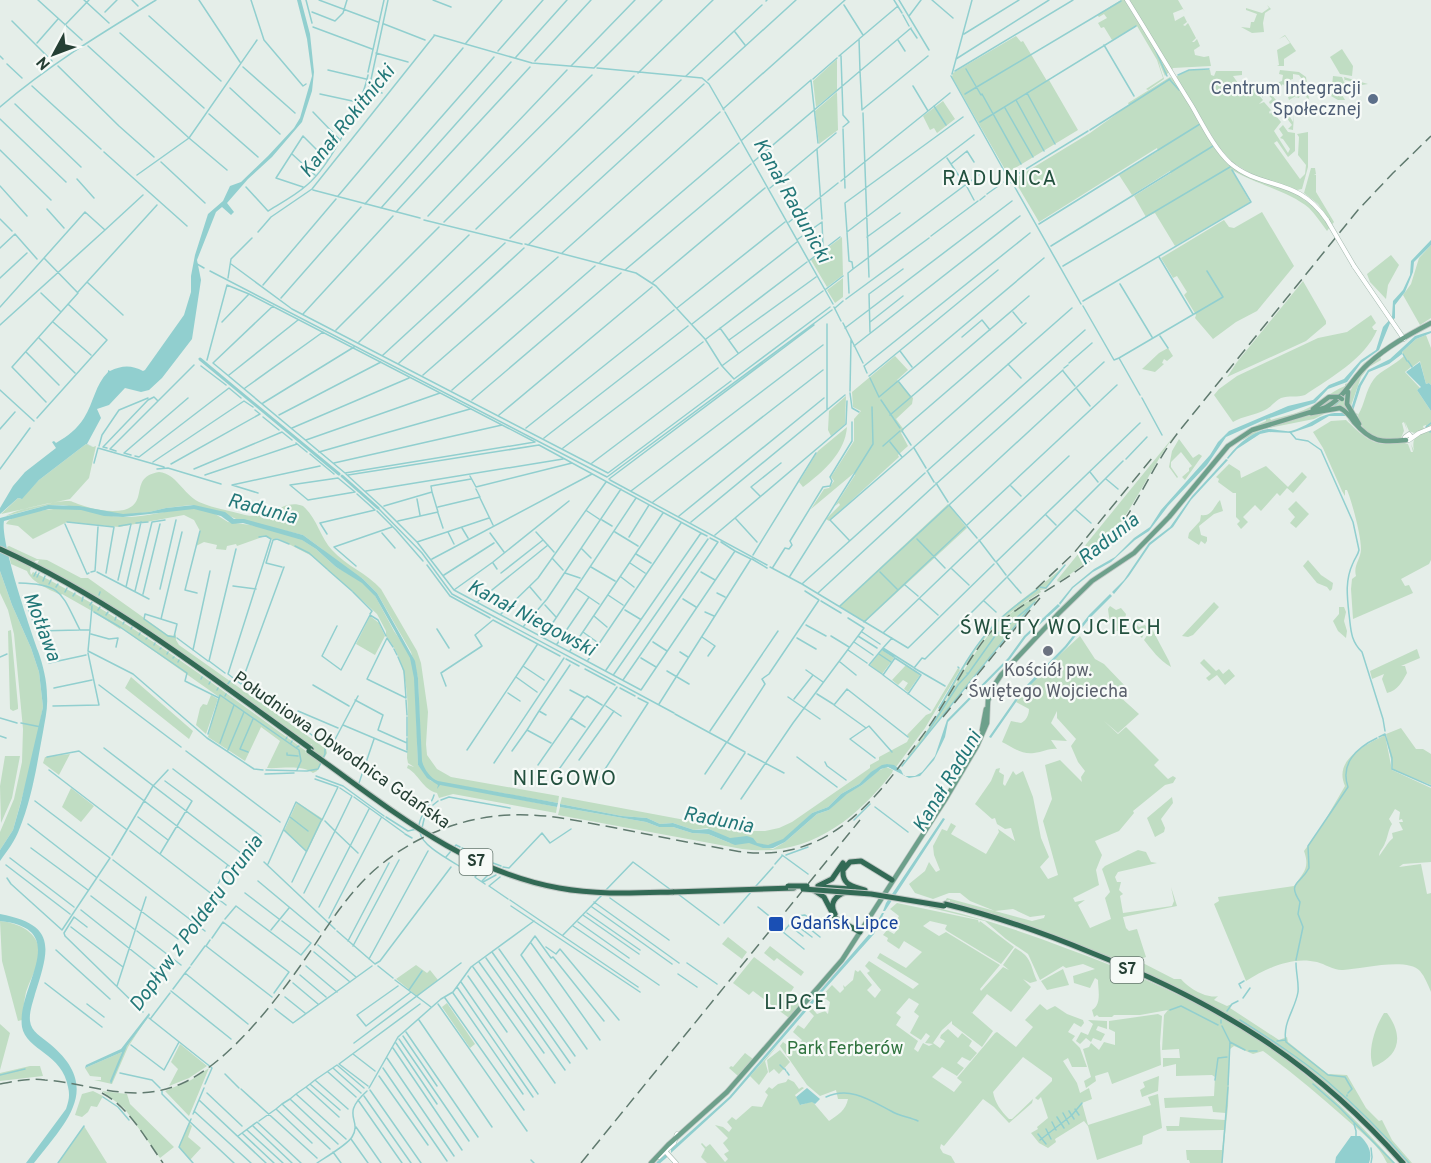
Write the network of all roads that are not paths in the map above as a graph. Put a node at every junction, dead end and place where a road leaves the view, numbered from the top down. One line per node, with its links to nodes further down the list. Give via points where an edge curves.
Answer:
1 (1127, 0): 3 (main road, bridge, via 1226,158 1243,171 1297,191 1312,201)
2 (1431, 323): 3 (main road)
3 (1402, 338): 4 (main road, via 1364,368)
4 (1350, 387): 5 (main road); 6 (main road, via 1338,400)
5 (1347, 409): 6 (main road); 6 (main road, via 1340,398 1329,397); 7 (main road)
6 (1308, 413): 14 (main road, via 1267,424 1230,444 1169,517 1128,558 1079,592 1023,651 999,678 988,700 987,723 947,798)
7 (1352, 415): 10 (main road, via 1368,433); 10 (main road, via 1368,436)
8 (1431, 428): 9 (main road)
9 (1408, 437): 10 (main road)
10 (1384, 442)
11 (0, 551): 12 (highway, Południowa Obwodnica Gdańska / S7, via 133,626)
12 (310, 750): 15 (highway, Południowa Obwodnica Gdańska / S7, bridge, via 438,838 526,878 605,890); 16 (highway, Południowa Obwodnica Gdańska / S7, bridge, via 436,841 491,869 534,883 617,894)
13 (877, 870): 14 (highway); 15 (highway, via 862,859 850,858 832,879); 17 (highway, via 858,860 844,867 846,883)
14 (891, 879): 21 (main road)
15 (818, 886): 17 (highway, Południowa Obwodnica Gdańska / S7, bridge)
16 (803, 889): 18 (highway, S7, bridge); 20 (highway, bridge, via 821,894 833,916)
17 (865, 890): 19 (highway, Południowa Obwodnica Gdańska / S7, bridge)
18 (848, 891): 19 (highway, S7, bridge); 20 (highway, via 836,897 832,908)
19 (945, 905): 26 (highway, S7, via 1118,966 1233,1023 1319,1084); 26 (highway, S7, via 1029,929 1100,956 1173,987 1228,1017 1276,1047 1326,1086 1368,1124)
20 (851, 927): 21 (highway)
21 (859, 932): 22 (main road, via 835,968 744,1073)
22 (676, 1136): 23 (main road); 24 (main road)
23 (666, 1151): 24 (main road); 25 (main road)
24 (650, 1162)
25 (676, 1163)
26 (1401, 1163)

